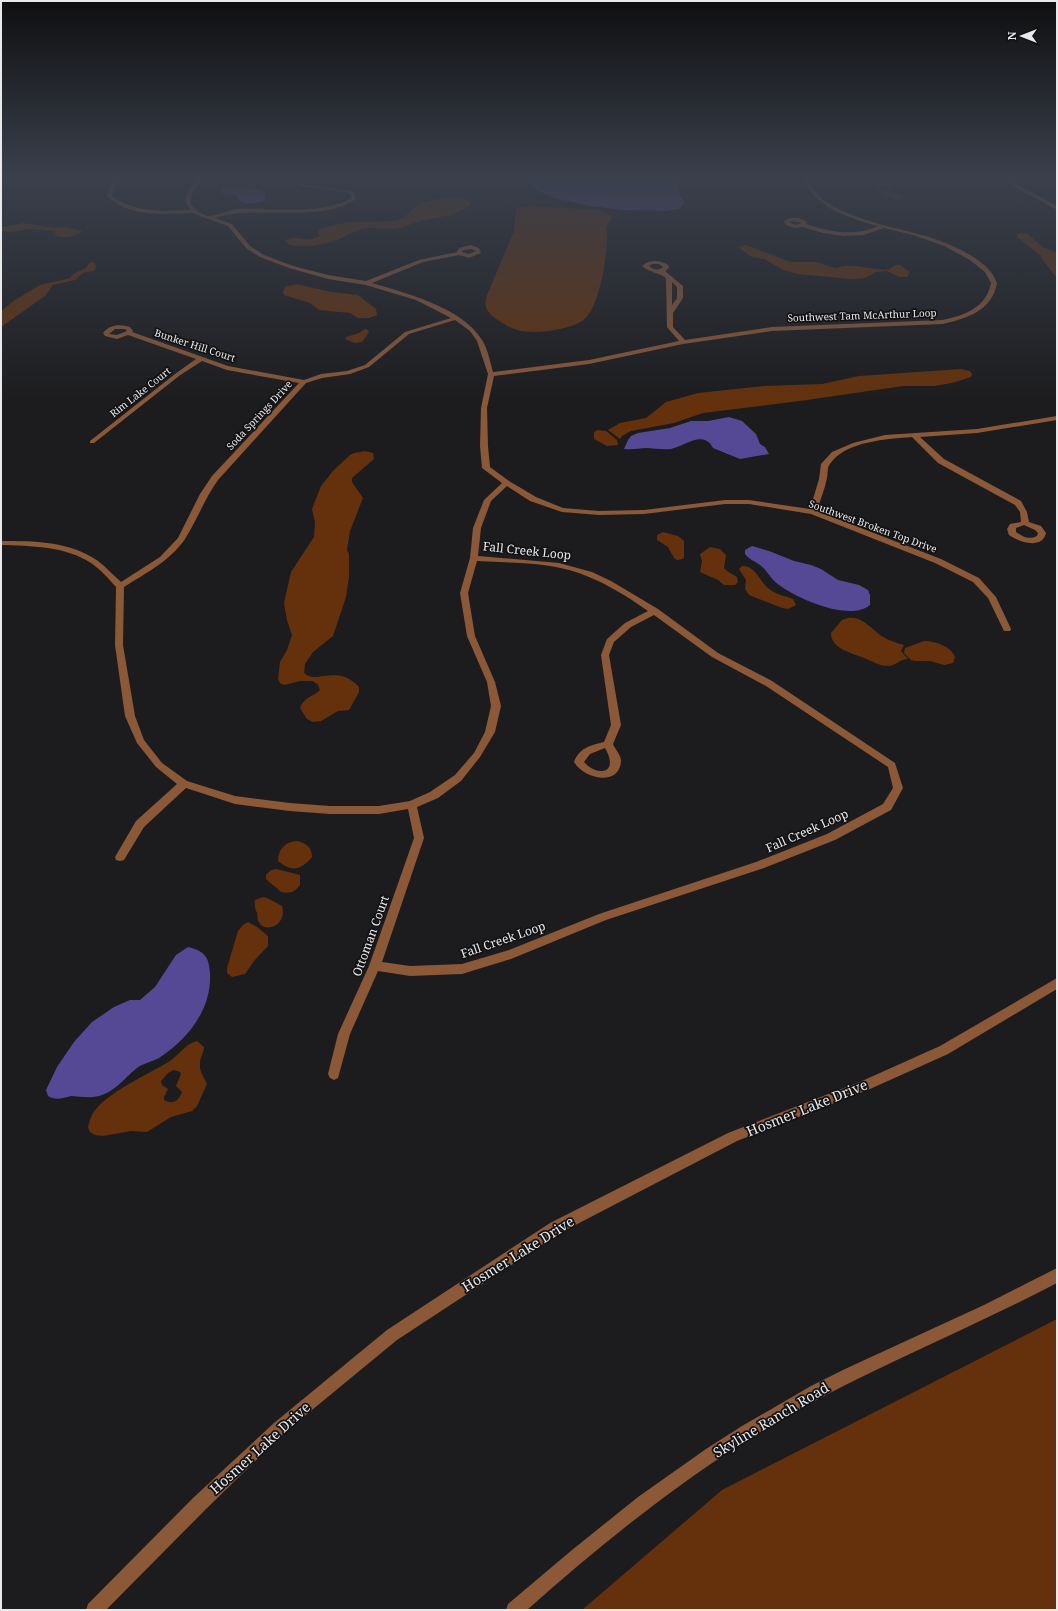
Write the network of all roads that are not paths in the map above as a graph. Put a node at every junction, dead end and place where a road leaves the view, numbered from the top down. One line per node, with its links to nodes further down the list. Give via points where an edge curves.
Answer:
1 (256, 252): 6 (street, via 290,267 328,277)
2 (960, 252): 10 (street, Southwest Tam McArthur Loop, via 984,267 994,282 990,296 982,308 964,317 943,322 772,329)
3 (459, 253): 6 (street, via 421,261)
4 (660, 271): 5 (street)
5 (669, 277): 7 (street); 7 (street, via 680,286 680,298)
6 (367, 283): 8 (street, via 418,299)
7 (671, 312): 10 (street, via 670,327)
8 (456, 318): 12 (street, via 472,330 480,341); 13 (street, Soda Springs Drive, via 407,333 367,366 348,373 321,376)
9 (128, 333): 11 (street, Bunker Hill Court)
10 (683, 342): 12 (street, Southwest Tam McArthur Loop, via 589,362)
11 (201, 359): 13 (street, Bunker Hill Court, via 227,368); 16 (street, Rim Lake Court)
12 (491, 374): 17 (street, Southwest Broken Top Drive, via 484,408 486,468)
13 (304, 382): 22 (street, Soda Springs Drive, via 215,478 181,539 163,559)
14 (1057, 418): 15 (street, via 977,431)
15 (913, 434): 18 (street, via 855,444 835,454 826,464); 19 (street, via 941,461 1018,502 1023,509)
16 (92, 442)
17 (506, 483): 18 (street, Southwest Broken Top Drive, via 533,499 562,510 599,513 644,512 725,502 749,502); 21 (street, via 488,500 477,528)
18 (813, 512): 24 (street, Southwest Broken Top Drive, via 938,561 976,580 992,598)
19 (1025, 523)
20 (1, 543): 22 (street, via 44,545 71,551 90,559)
21 (474, 558): 23 (street, Fall Creek Loop, via 571,568 598,578); 27 (street, via 464,593 471,636 491,682 496,706 490,732 477,755 458,778 434,795)
22 (120, 586): 26 (street, via 119,645 130,716 140,741 159,765)
23 (655, 611): 25 (street, via 628,625 610,641 605,655 616,725); 29 (street, Fall Creek Loop, via 716,656 775,687 892,766 898,788 888,807 831,837 760,866 603,917 511,954 462,969 410,971)
24 (1007, 629)
25 (608, 744)
26 (184, 784): 27 (street, via 235,800 290,807 379,810); 28 (street, via 140,824)
27 (412, 805): 29 (street, Ottoman Court, via 419,838)
28 (120, 857)
29 (375, 966): 31 (street, Ottoman Court, via 344,1034)
30 (1057, 984): 33 (street, Hosmer Lake Drive, via 944,1050 866,1085 733,1137 554,1228 392,1335 279,1428 198,1504)
31 (334, 1074)
32 (1057, 1275): 34 (street, Skyline Ranch Road, via 1011,1300 837,1380 782,1410 701,1462 635,1510 558,1571)
33 (94, 1610)
34 (514, 1610)

